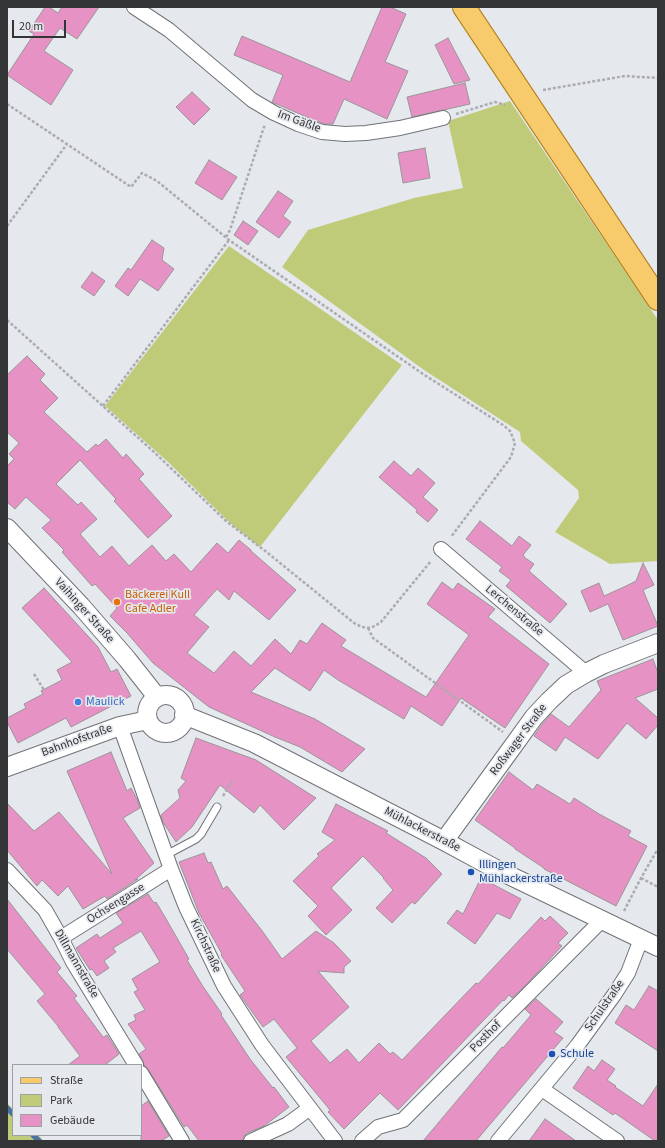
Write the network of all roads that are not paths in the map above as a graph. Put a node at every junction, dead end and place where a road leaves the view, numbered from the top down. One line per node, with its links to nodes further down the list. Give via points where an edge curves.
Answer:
1 (134, 7): 3 (street, Im Gäßle, via 169,30 252,100 298,124 322,132 345,134 400,128)
2 (464, 7): 4 (main road)
3 (442, 118)
4 (658, 299)
5 (7, 528): 9 (street, Vaihinger Straße, via 127,659)
6 (441, 549): 8 (street, Lerchenstraße)
7 (658, 643): 8 (street, Roßwager Straße)
8 (586, 673): 15 (street, Roßwager Straße, via 566,685 534,718)
9 (157, 698): 10 (street, via 170,695 176,698); 11 (street, via 150,703 147,710)
10 (184, 715): 11 (street, via 181,725 169,733 155,730); 15 (street, Mühlackerstraße, via 254,743)
11 (148, 720): 12 (street, Bahnhofstraße)
12 (120, 726): 13 (street, Bahnhofstraße); 16 (street, Kirchstraße)
13 (7, 767)
14 (216, 807): 16 (lane, via 196,839)
15 (444, 841): 19 (street, Mühlackerstraße)
16 (166, 855): 17 (street, Kirchstraße)
17 (171, 869): 20 (street, Ochsengasse); 26 (street, Kirchstraße, via 186,907 224,986 262,1045)
18 (7, 870): 20 (street, Dillmannstraße, via 45,910)
19 (609, 923): 21 (street, Mühlackerstraße); 30 (street, Posthof, via 403,1120 378,1127)
20 (62, 938): 23 (street, Dillmannstraße, via 73,962)
21 (641, 939): 22 (street, Mühlackerstraße); 25 (street, Schulstraße, via 628,973 614,995)
22 (658, 947)
23 (135, 1064)
24 (142, 1075): 27 (street)
25 (542, 1089): 31 (street, Schulstraße); 32 (street)
26 (310, 1108): 28 (street, via 288,1124); 29 (street, Kirchstraße)
27 (182, 1141)
28 (251, 1141)
29 (335, 1141)
30 (362, 1141)
31 (498, 1141)
32 (617, 1141)

